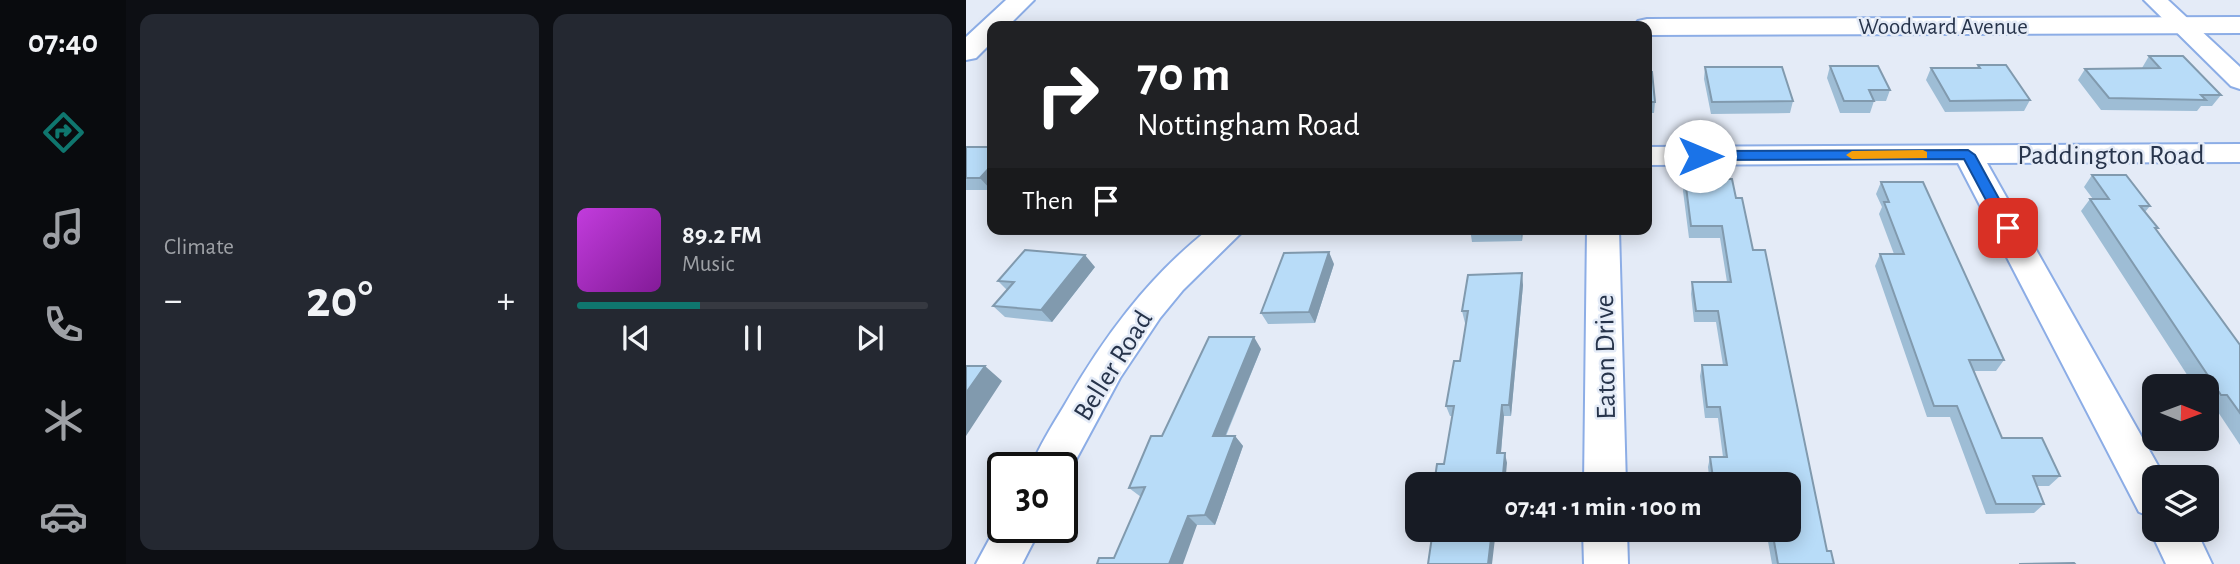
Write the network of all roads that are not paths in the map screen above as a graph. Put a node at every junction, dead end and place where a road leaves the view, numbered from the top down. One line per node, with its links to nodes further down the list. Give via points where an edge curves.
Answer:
1 (1021, 0): 3 (main road)
2 (2155, 0): 4 (street)
3 (996, 21)
4 (2180, 25): 5 (main road, Woodward Avenue); 6 (main road, Woodward Avenue); 9 (street)
5 (2240, 25)
6 (1652, 27)
7 (987, 28): 8 (main road)
8 (966, 52)
9 (2240, 81)
10 (2240, 153): 11 (street, Paddington Road)
11 (1968, 155): 12 (street, Paddington Road); 17 (street)
12 (1652, 156)
13 (1212, 235): 15 (street, Beller Road, via 1127,333)
14 (1603, 235): 16 (street, Eaton Drive)
15 (1060, 452)
16 (1605, 472)
17 (2142, 476)
18 (1605, 542): 22 (street)
19 (2178, 542): 23 (street)
20 (1009, 543): 21 (street)
21 (998, 564)
22 (1606, 564)
23 (2190, 564)

